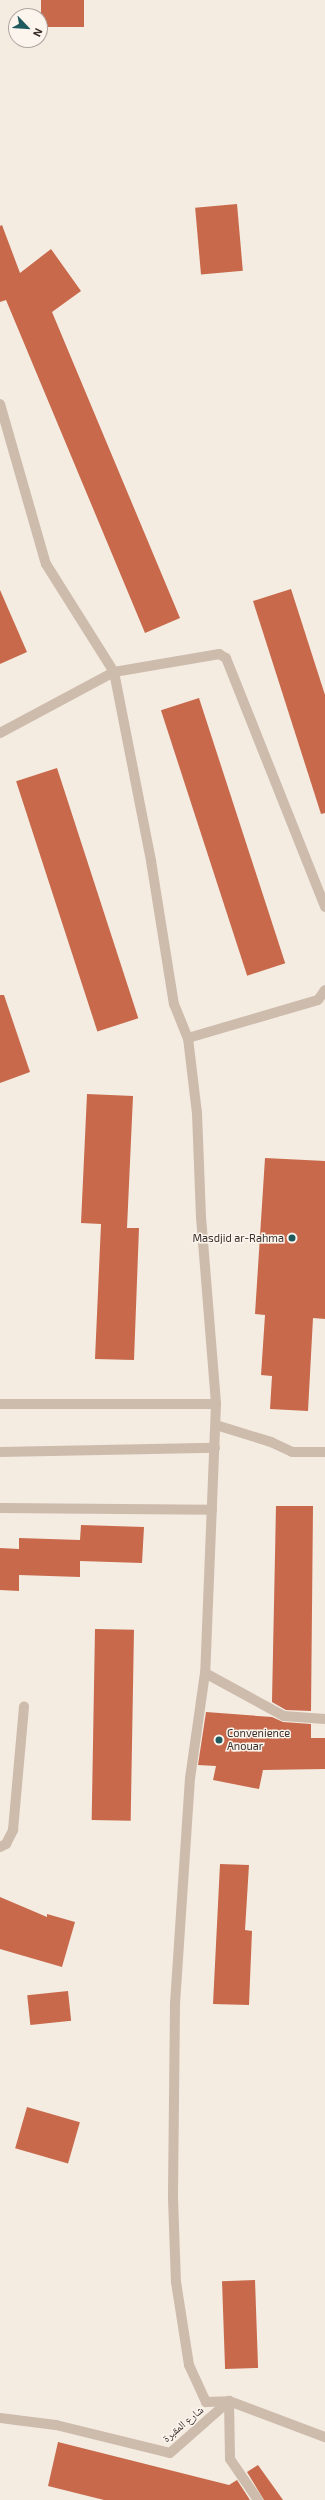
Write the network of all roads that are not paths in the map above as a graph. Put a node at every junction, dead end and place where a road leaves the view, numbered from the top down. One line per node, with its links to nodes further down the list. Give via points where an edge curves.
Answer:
1 (0, 404): 2 (street, via 46,564)
2 (114, 672): 3 (street); 4 (street, via 207,654 219,654 226,658); 6 (street, via 151,861 174,1004)
3 (0, 733)
4 (325, 907)
5 (325, 990): 6 (street, via 318,1000)
6 (188, 1038): 8 (street, via 197,1112 201,1217)
7 (0, 1404): 8 (street)
8 (216, 1404): 9 (street)
9 (216, 1425): 10 (street); 12 (street, via 271,1442 292,1452)
10 (215, 1448): 11 (street); 14 (street)
11 (0, 1452)
12 (325, 1452)
13 (0, 1508): 14 (street)
14 (212, 1510): 15 (street)
15 (205, 1673): 17 (street, via 284,1716); 19 (street, via 190,1778 175,2003 172,2198 176,2282 189,2365 206,2402)
16 (24, 1706): 18 (street, via 13,1830 6,1844)
17 (325, 1720)
18 (0, 1847)
19 (229, 2401): 20 (street, شارع المقبرة, via 170,2453 56,2425); 21 (street); 22 (street, via 230,2459)
20 (0, 2418)
21 (325, 2437)
22 (258, 2500)

